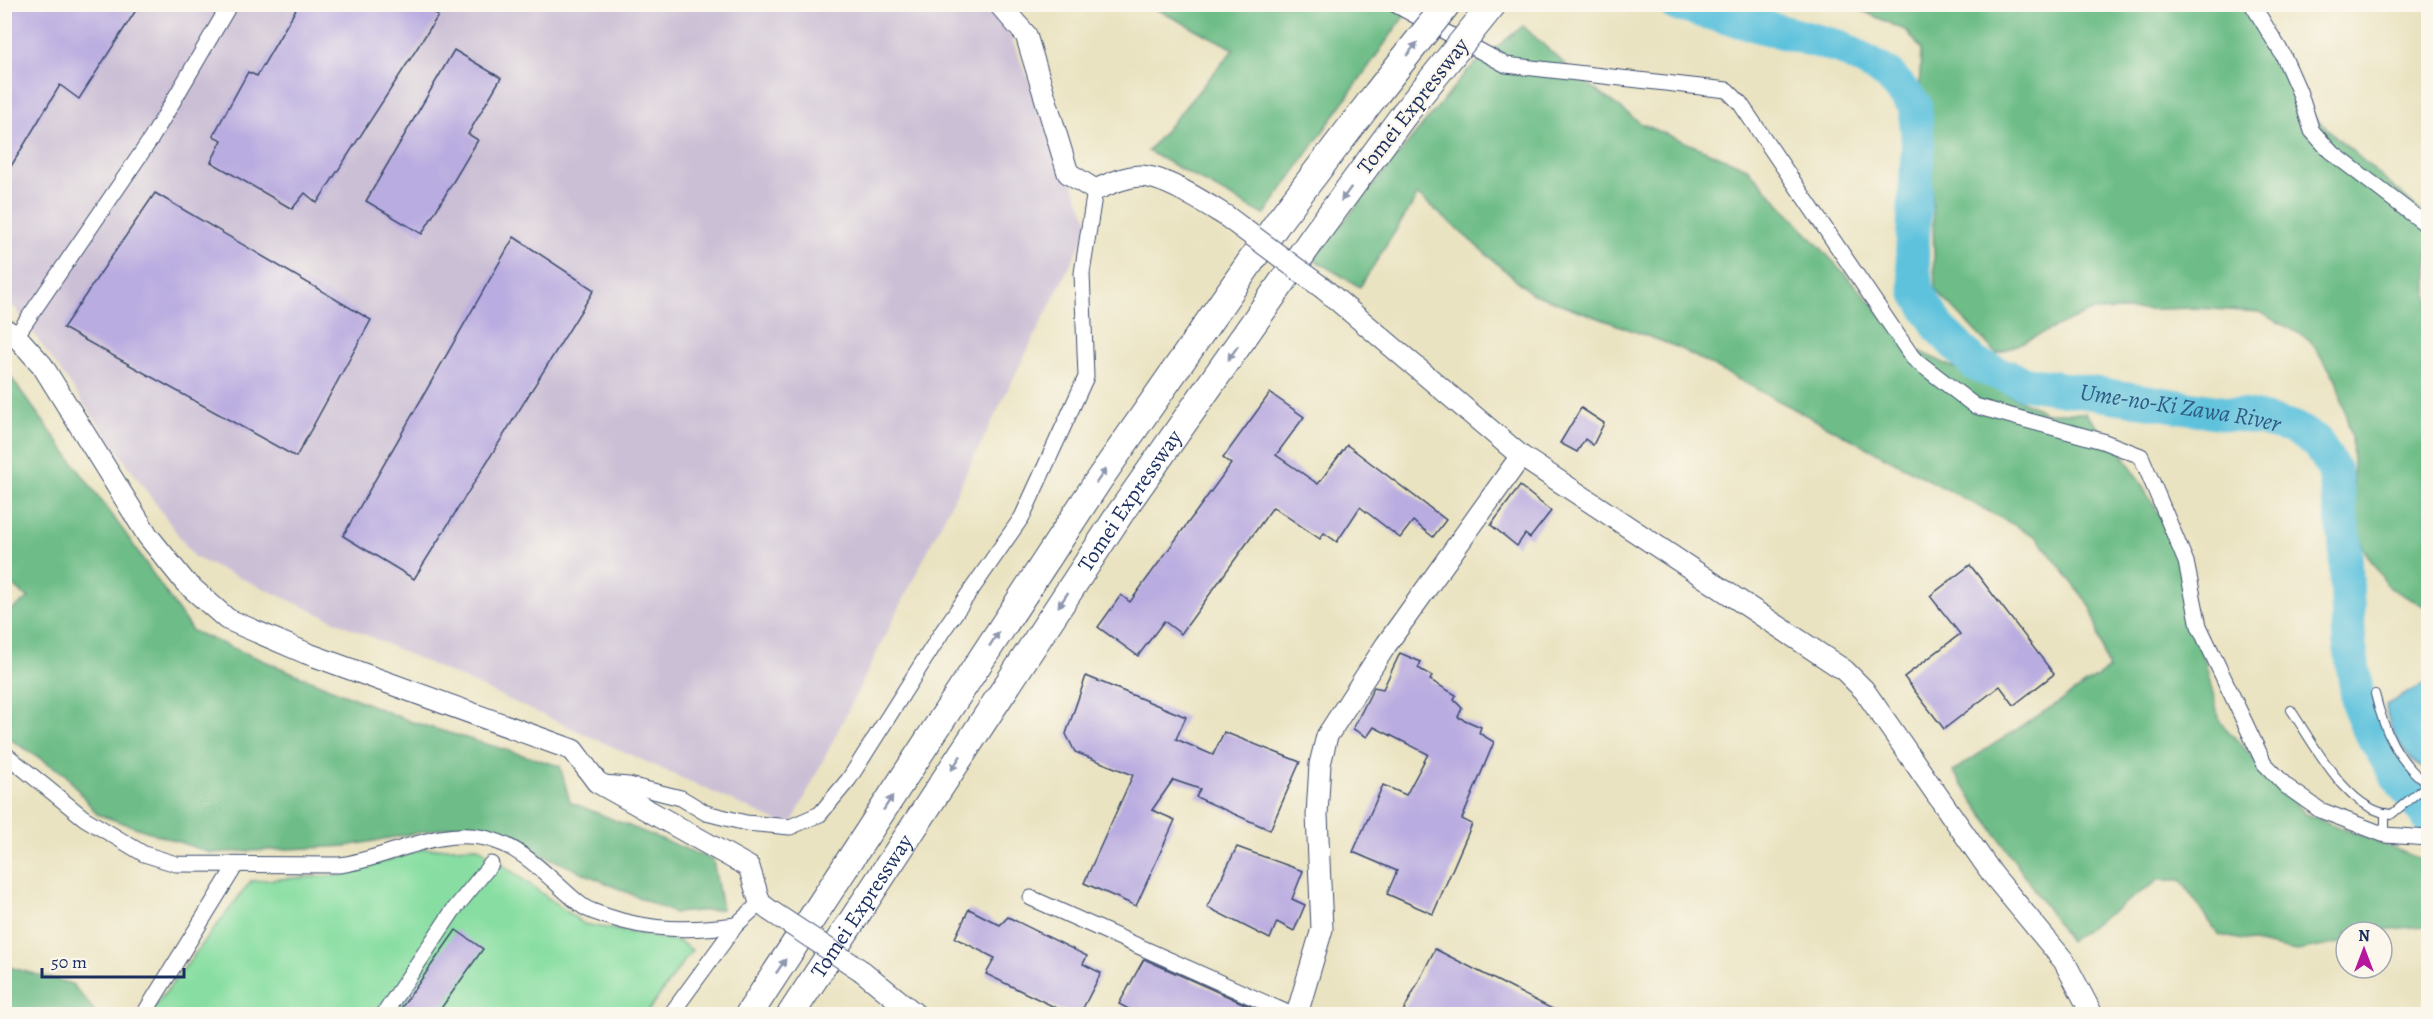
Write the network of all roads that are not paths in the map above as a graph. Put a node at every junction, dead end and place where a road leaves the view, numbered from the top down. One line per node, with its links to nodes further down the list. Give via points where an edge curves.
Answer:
1 (230, 4): 9 (street, via 150,139)
2 (999, 4): 7 (street, via 1026,35 1068,173)
3 (1394, 4): 16 (street, via 1506,65 1727,90 1740,103 1913,358 1974,406 2102,441 2141,456 2186,562 2199,626 2264,763 2286,786 2320,810)
4 (1447, 4): 26 (highway, Tomei Expressway, one-way to 4, bridge, via 1098,482 1281,218)
5 (1493, 4): 27 (highway, Tomei Expressway, one-way to 27, bridge, via 1405,113 1316,234 1121,512)
6 (2252, 4): 8 (street, via 2300,91 2312,131 2330,151)
7 (1095, 190): 10 (street, bridge, via 1124,178 1143,176 1188,193 1226,216 1324,289); 14 (street, via 1082,273 1086,377 1022,518 942,632 849,778 820,814 790,827 746,823 706,813 681,798 629,785)
8 (2428, 226)
9 (10, 333): 14 (street, via 42,365 148,536 185,582 227,619 306,653 573,750)
10 (1521, 456): 30 (street, via 1386,645 1327,736 1320,764 1317,815 1322,929); 31 (street, via 1823,654 1858,683 1993,875 2064,961)
11 (2375, 694): 15 (lane, via 2382,725 2396,750 2428,784 2392,814)
12 (2291, 710): 15 (lane, via 2351,796 2365,807)
13 (4, 753): 19 (street, via 84,818 144,854 176,864)
14 (597, 782): 21 (street, via 749,867)
15 (2385, 813): 16 (lane)
16 (2385, 836): 17 (street)
17 (2428, 838)
18 (491, 864): 24 (street, via 452,912)
19 (236, 865): 22 (street, via 339,865 426,840 486,838 520,852 584,908 632,925 694,931); 23 (street)
20 (1031, 898): 29 (street)
21 (764, 906): 22 (street); 28 (street, bridge, via 862,971)
22 (736, 925): 25 (street)
23 (144, 1014)
24 (384, 1014)
25 (671, 1014)
26 (749, 1014)
27 (791, 1014)
28 (915, 1014)
29 (1290, 1014)
30 (1297, 1014)
31 (2092, 1014)

